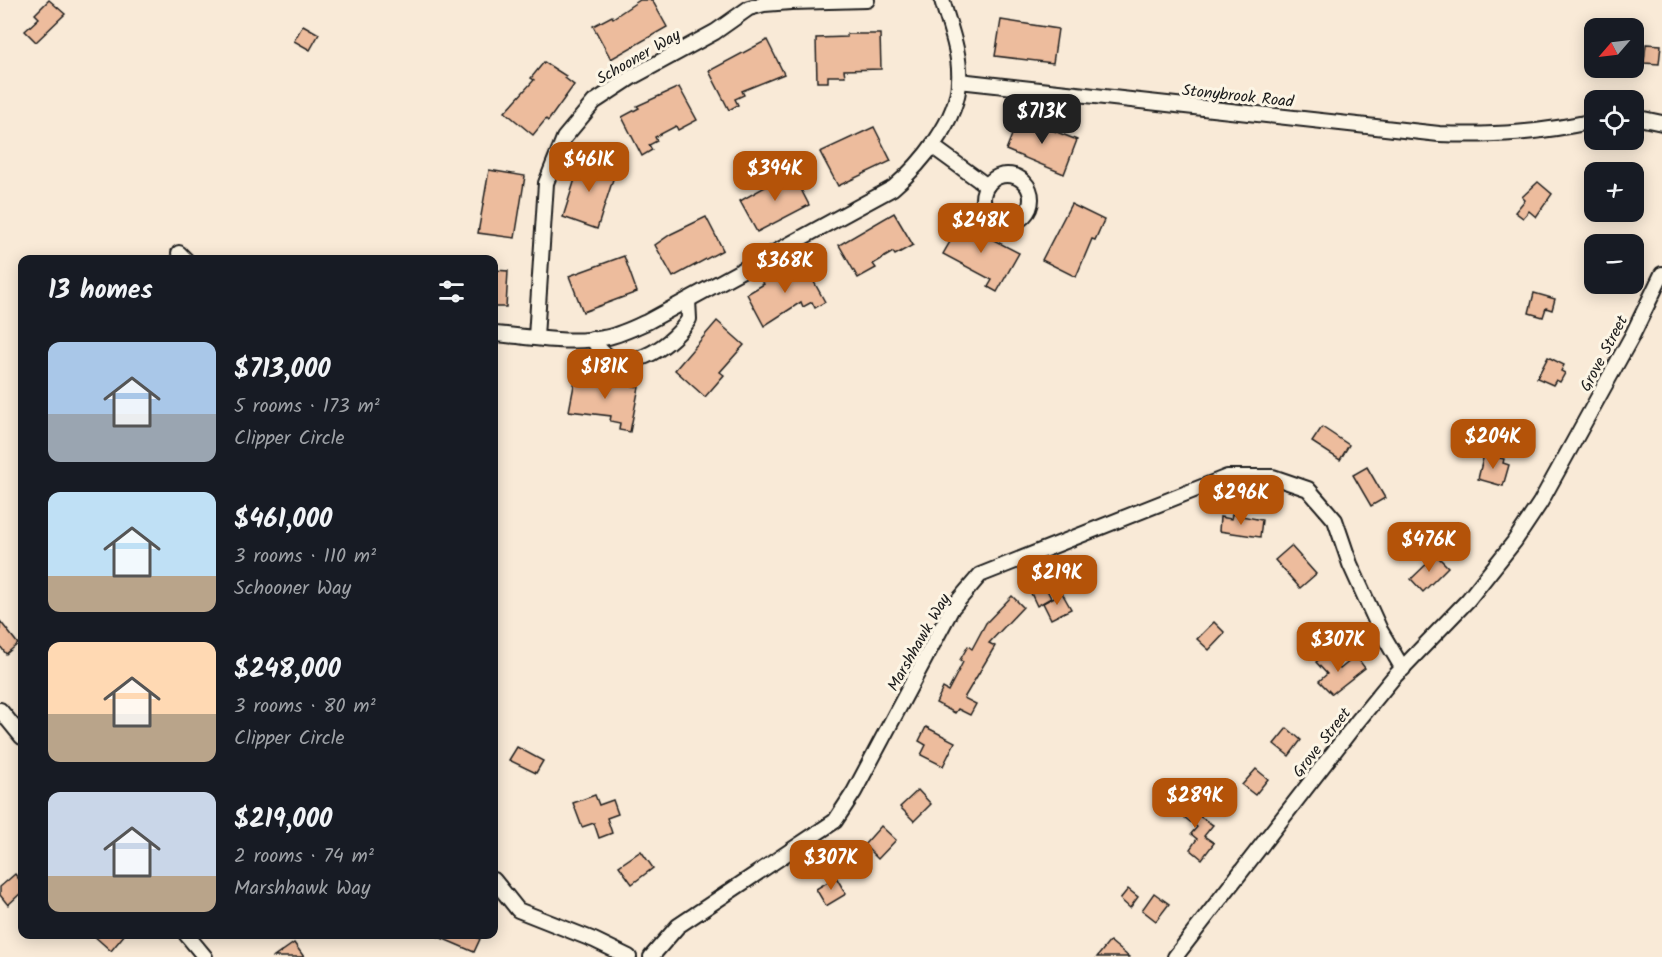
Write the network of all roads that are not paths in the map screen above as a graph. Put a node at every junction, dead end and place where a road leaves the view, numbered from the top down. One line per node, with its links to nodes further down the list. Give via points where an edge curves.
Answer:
1 (867, 0): 12 (street, Schooner Way, via 782,3 749,9 594,102 564,138 546,183)
2 (942, 0): 3 (street, via 954,42)
3 (959, 81): 5 (street, Stonybrook Road, via 1439,134 1498,136); 7 (street, via 951,109)
4 (1644, 119): 6 (street)
5 (1584, 122)
6 (1662, 123)
7 (932, 146): 8 (street); 10 (street, via 909,174 875,200)
8 (987, 186)
9 (1662, 274): 14 (street, Grove Street, via 1540,504 1492,572)
10 (688, 300): 13 (street, via 647,322); 13 (street, via 689,319 672,342 658,351 618,360 605,355)
11 (498, 334): 12 (street)
12 (536, 336): 13 (street)
13 (592, 339)
14 (1403, 669): 21 (street, Marshhawk Way, via 1380,630 1335,520 1308,489 1273,477 1227,477 981,575 952,608 835,821 678,926); 22 (street, Grove Street, via 1357,722)
15 (0, 710): 16 (street)
16 (18, 732)
17 (498, 885): 20 (street, via 518,910)
18 (190, 939): 19 (street)
19 (205, 957)
20 (628, 957)
21 (651, 957)
22 (1175, 957)

